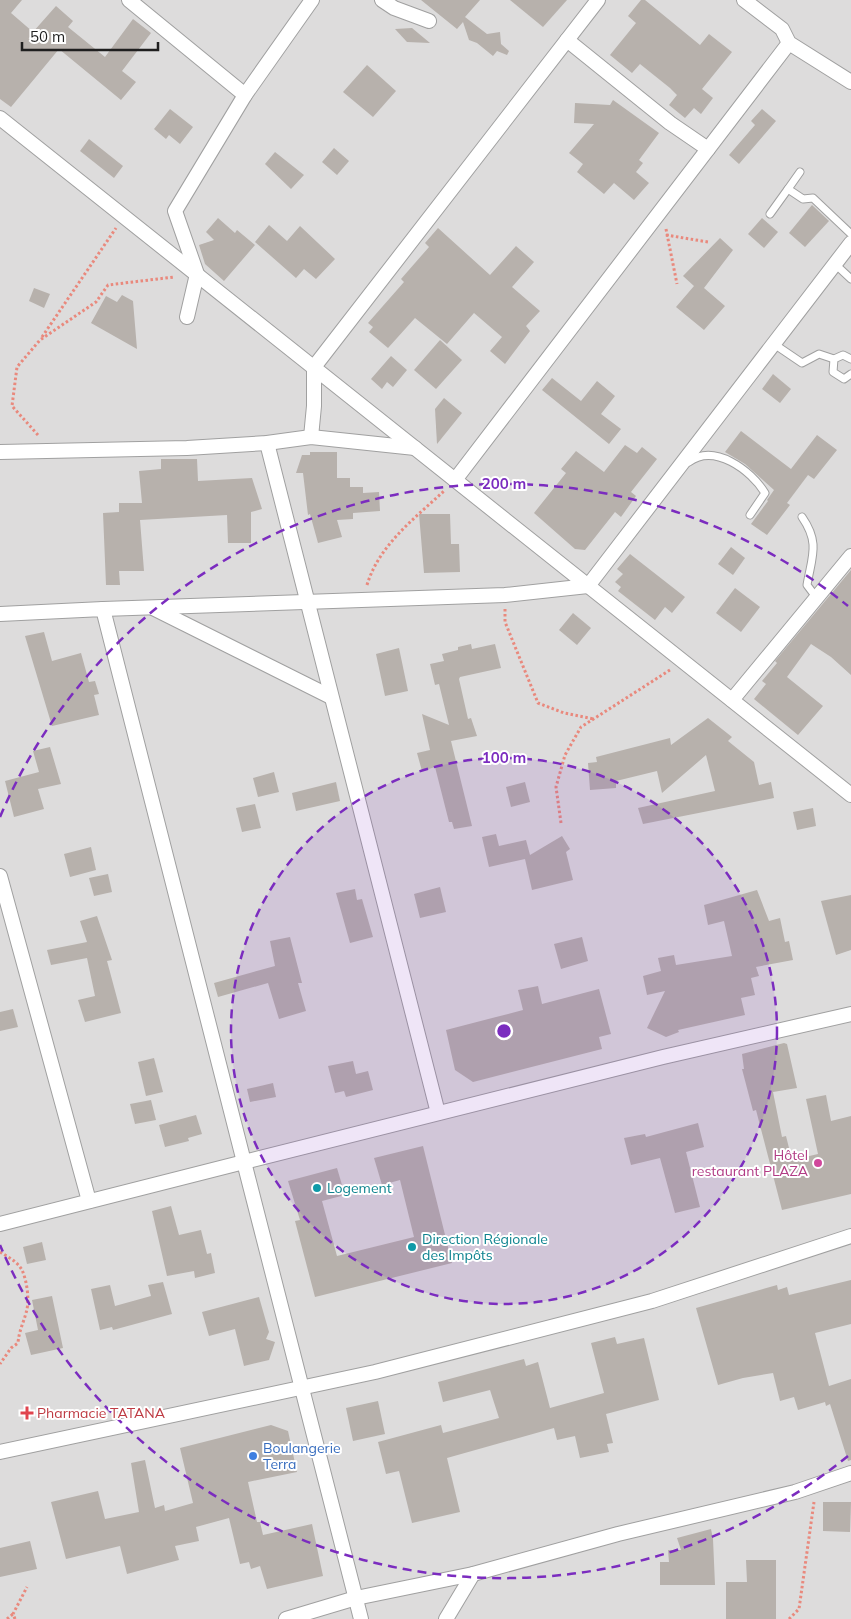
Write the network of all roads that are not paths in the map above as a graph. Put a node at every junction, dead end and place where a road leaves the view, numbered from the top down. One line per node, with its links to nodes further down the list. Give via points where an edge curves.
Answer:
1 (129, 0): 10 (street)
2 (312, 0): 10 (street)
3 (382, 0): 6 (street)
4 (598, 0): 7 (street)
5 (744, 0): 8 (street, via 782,28)
6 (429, 22)
7 (568, 40): 12 (street, via 670,123); 25 (street)
8 (789, 43): 9 (street); 12 (street)
9 (851, 82)
10 (245, 96): 19 (street, via 176,211)
11 (0, 118): 19 (street)
12 (708, 149): 32 (street)
13 (800, 172): 14 (lane)
14 (788, 189): 15 (lane); 16 (lane, via 803,198 813,198)
15 (770, 214)
16 (851, 234)
17 (851, 243): 18 (street)
18 (835, 264): 20 (lane); 22 (street)
19 (196, 274): 21 (street); 25 (street)
20 (851, 279)
21 (187, 316)
22 (774, 344): 23 (lane, via 802,363 819,354); 31 (street)
23 (834, 359): 24 (lane, via 842,355); 26 (lane, via 833,372 844,379)
24 (851, 359)
25 (314, 367): 27 (street); 29 (street)
26 (851, 374)
27 (311, 437): 28 (street); 29 (street)
28 (267, 443): 30 (street); 38 (street)
29 (417, 448): 32 (street)
30 (0, 452)
31 (676, 471): 33 (lane, via 696,456 713,455 736,464 765,493); 36 (street)
32 (455, 480): 36 (street)
33 (750, 515)
34 (802, 517): 37 (lane, via 812,532 814,548 807,585)
35 (851, 556): 37 (street)
36 (588, 586): 38 (street, via 505,595); 43 (street)
37 (816, 597): 43 (street)
38 (307, 601): 39 (street); 42 (street)
39 (150, 607): 40 (street); 42 (street)
40 (103, 609): 41 (street); 48 (street)
41 (0, 614)
42 (332, 697): 47 (street)
43 (732, 700): 44 (street)
44 (851, 795)
45 (0, 876): 49 (street)
46 (851, 1014): 47 (street)
47 (438, 1113): 48 (street)
48 (244, 1162): 49 (street); 52 (street)
49 (90, 1201): 50 (street)
50 (0, 1224)
51 (851, 1236): 52 (street, via 652,1301)
52 (300, 1388): 53 (street); 56 (street)
53 (1, 1448)
54 (851, 1473): 55 (street, via 795,1492 618,1534)
55 (473, 1574): 56 (street); 59 (street)
56 (356, 1598): 57 (street); 58 (street)
57 (286, 1619)
58 (361, 1619)
59 (446, 1619)

